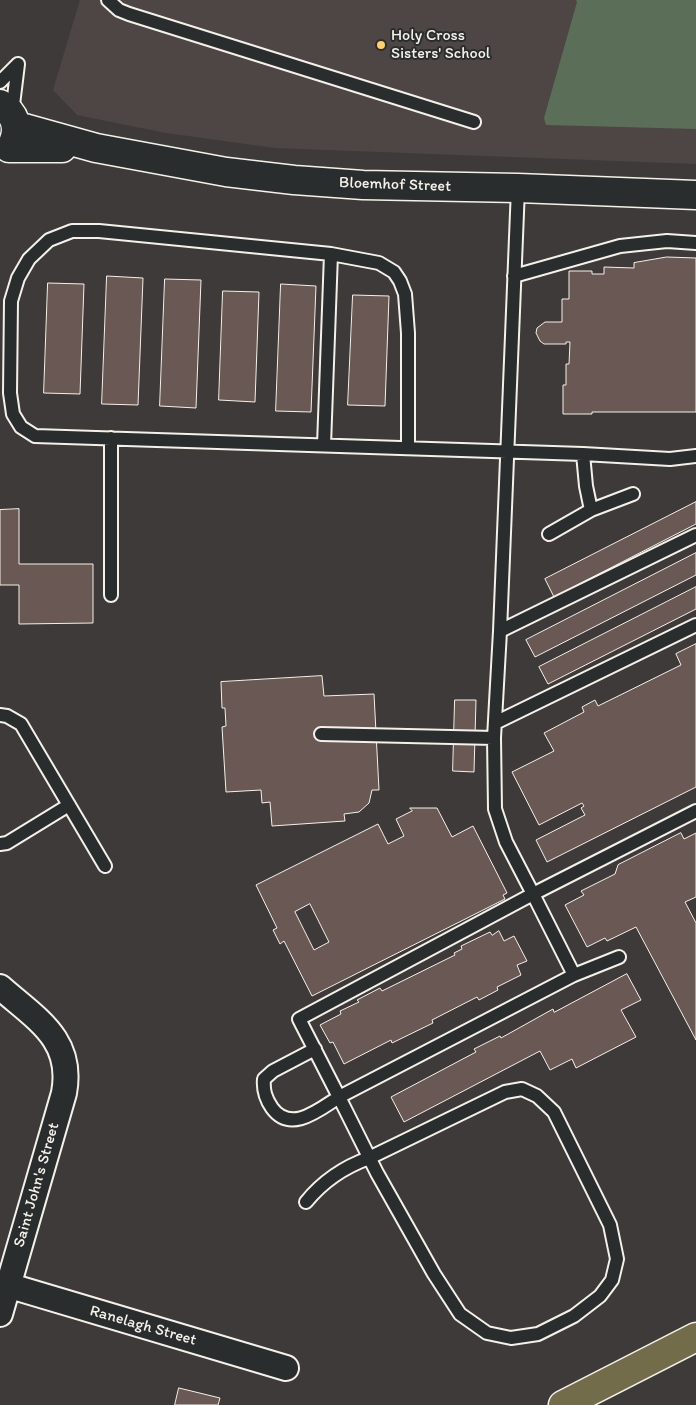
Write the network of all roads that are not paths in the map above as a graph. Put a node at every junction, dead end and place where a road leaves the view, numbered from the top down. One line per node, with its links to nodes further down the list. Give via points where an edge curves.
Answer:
1 (108, 0): 3 (lane, via 129,14)
2 (0, 82): 4 (lane, via 18,64)
3 (474, 122)
4 (8, 129): 5 (street, Bloemhof Street, via 226,172 294,180)
5 (518, 188): 6 (street, Bloemhof Street); 9 (lane)
6 (696, 195)
7 (696, 243): 9 (lane, via 667,241 620,246)
8 (331, 254): 10 (lane, via 99,231 72,231 49,240 28,259 11,301 10,392 13,414 21,427 35,436); 11 (lane); 12 (lane, via 379,263 394,272 400,281 405,294 408,333)
9 (514, 276): 13 (lane)
10 (112, 438): 11 (lane); 20 (lane)
11 (324, 445): 12 (lane)
12 (408, 448): 13 (lane)
13 (507, 451): 14 (lane); 22 (lane)
14 (583, 454): 15 (lane, via 670,459); 17 (lane)
15 (696, 456)
16 (633, 494): 17 (lane)
17 (591, 510): 18 (lane)
18 (549, 534)
19 (696, 535): 22 (lane)
20 (111, 595)
21 (696, 625): 24 (lane)
22 (500, 631): 24 (lane)
23 (0, 715): 27 (lane, via 21,724)
24 (496, 722): 26 (lane)
25 (321, 734): 26 (lane)
26 (494, 738): 31 (lane, via 495,809 506,842)
27 (69, 805): 29 (lane, via 7,843); 30 (lane)
28 (696, 811): 31 (lane)
29 (0, 844)
30 (105, 866)
31 (533, 894): 33 (lane); 35 (lane, via 299,1019)
32 (619, 957): 33 (lane)
33 (574, 975): 36 (lane)
34 (0, 987): 39 (street, Saint John's Street, via 51,1033 64,1055 66,1068 64,1093)
35 (315, 1049): 36 (lane); 36 (lane, via 264,1079 267,1101 277,1114 290,1120 305,1118)
36 (339, 1097): 37 (lane)
37 (369, 1158): 37 (lane, via 460,1314 486,1333 511,1338 538,1334 581,1311 600,1296 612,1280 617,1259 610,1225 554,1112 537,1096 522,1089 505,1092); 38 (lane, via 332,1177)
38 (306, 1202)
39 (4, 1285): 40 (street, Saint John's Street); 42 (street, Ranelagh Street)
40 (0, 1314)
41 (696, 1337): 43 (highway)
42 (286, 1368)
43 (563, 1405)

